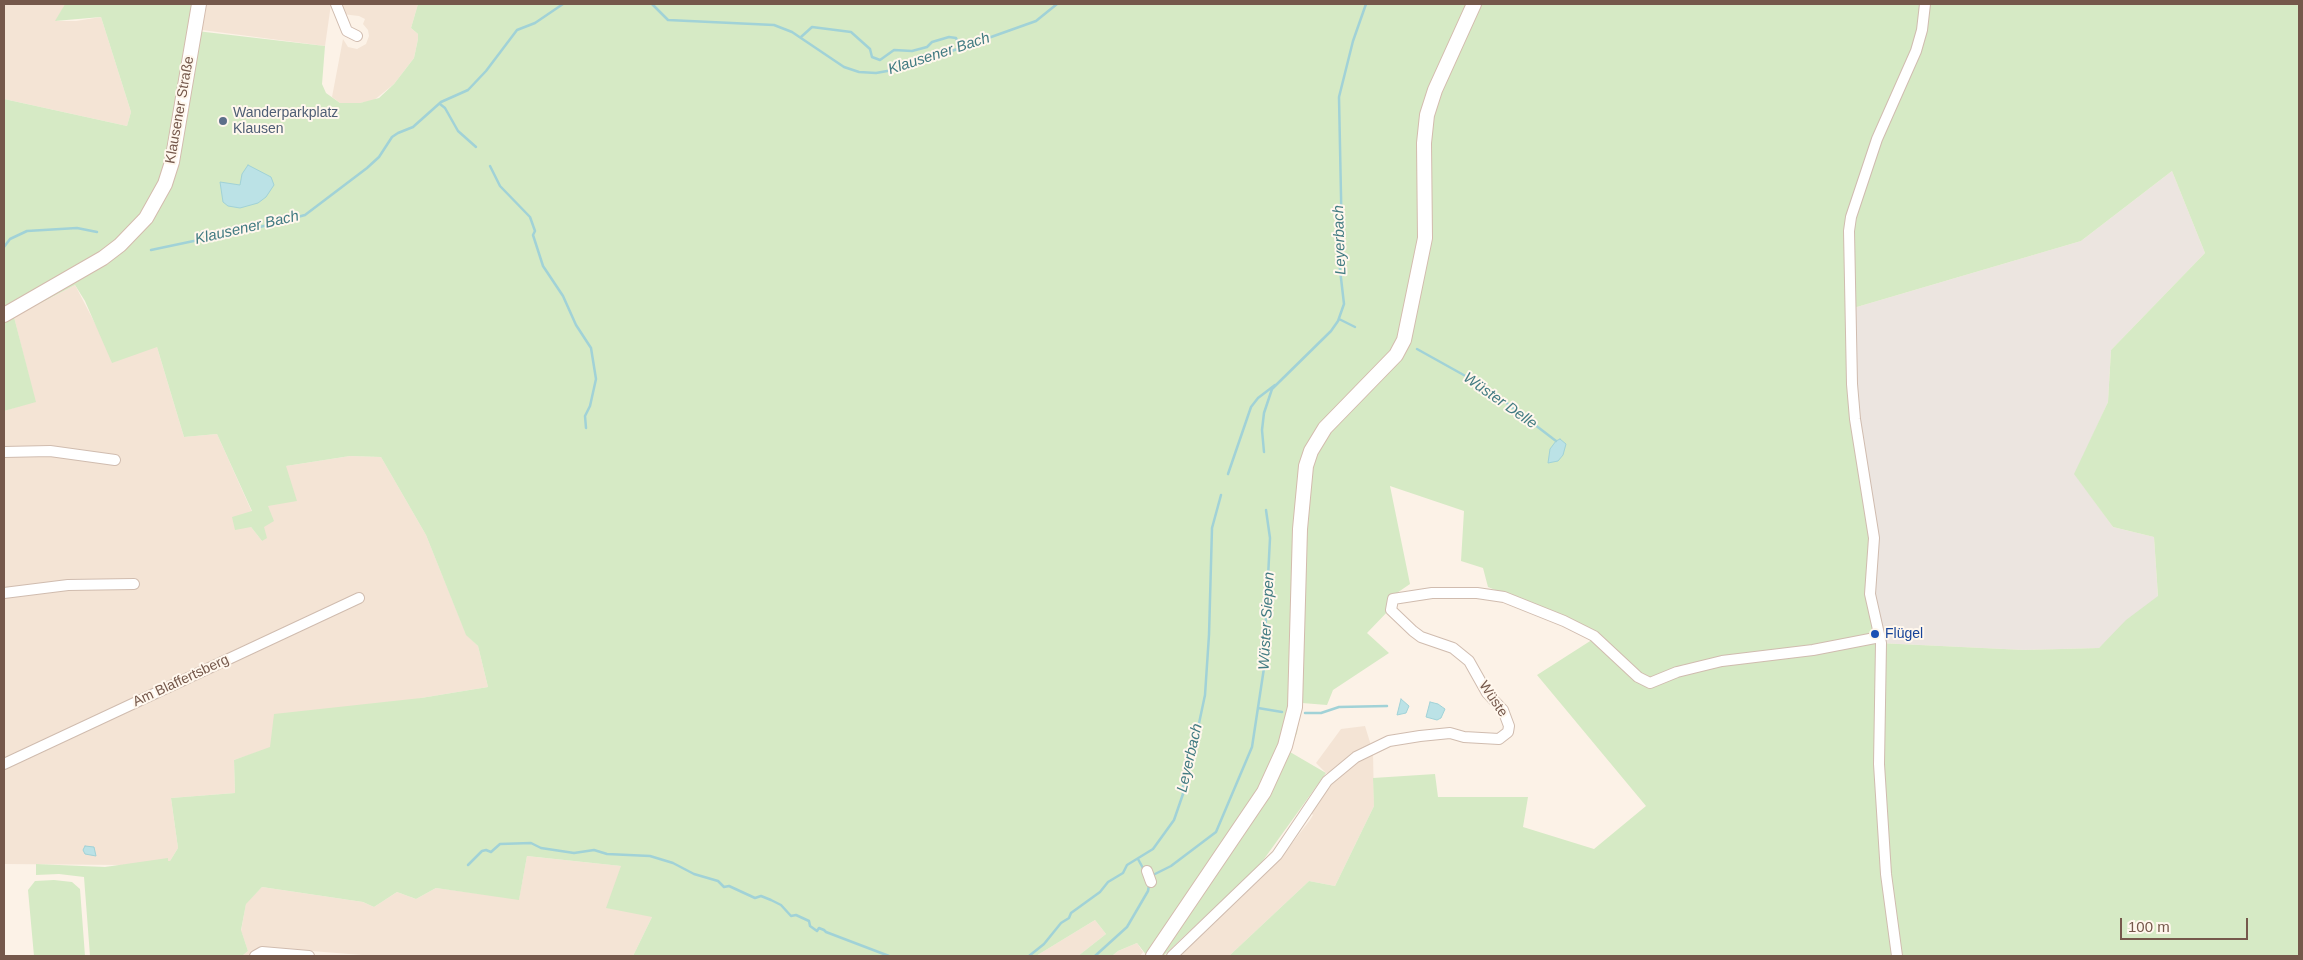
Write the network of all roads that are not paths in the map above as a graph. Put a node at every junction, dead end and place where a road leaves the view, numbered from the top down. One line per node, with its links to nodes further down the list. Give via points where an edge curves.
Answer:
1 (199, 4): 6 (main road, Klausener Straße, via 172,162 165,184 146,218 103,258)
2 (336, 4): 5 (street, via 347,31)
3 (1474, 4): 18 (main road, via 1427,115 1424,238 1404,340 1396,355 1325,428 1306,466 1300,529 1295,707 1285,746 1264,792)
4 (1925, 4): 12 (street, via 1916,51 1877,139 1849,231 1852,384 1874,538 1870,594)
5 (357, 36)
6 (4, 315)
7 (4, 452): 8 (street, via 50,451)
8 (115, 460)
9 (134, 584): 10 (street, via 68,585)
10 (4, 593)
11 (359, 598): 13 (street, Am Blaffertsberg)
12 (1880, 637): 19 (street, Wüste, via 1813,650 1722,661 1646,682 1594,636 1504,597 1432,593 1393,599 1391,610 1413,631 1453,648 1469,661 1487,693 1503,710 1508,732 1499,739 1450,734 1389,741 1356,757 1322,787 1277,855); 20 (street, via 1879,764 1886,874)
13 (4, 764)
14 (1147, 871): 15 (street)
15 (1151, 882)
16 (255, 956): 17 (street, via 262,952)
17 (309, 956)
18 (1153, 956)
19 (1172, 956)
20 (1897, 956)

